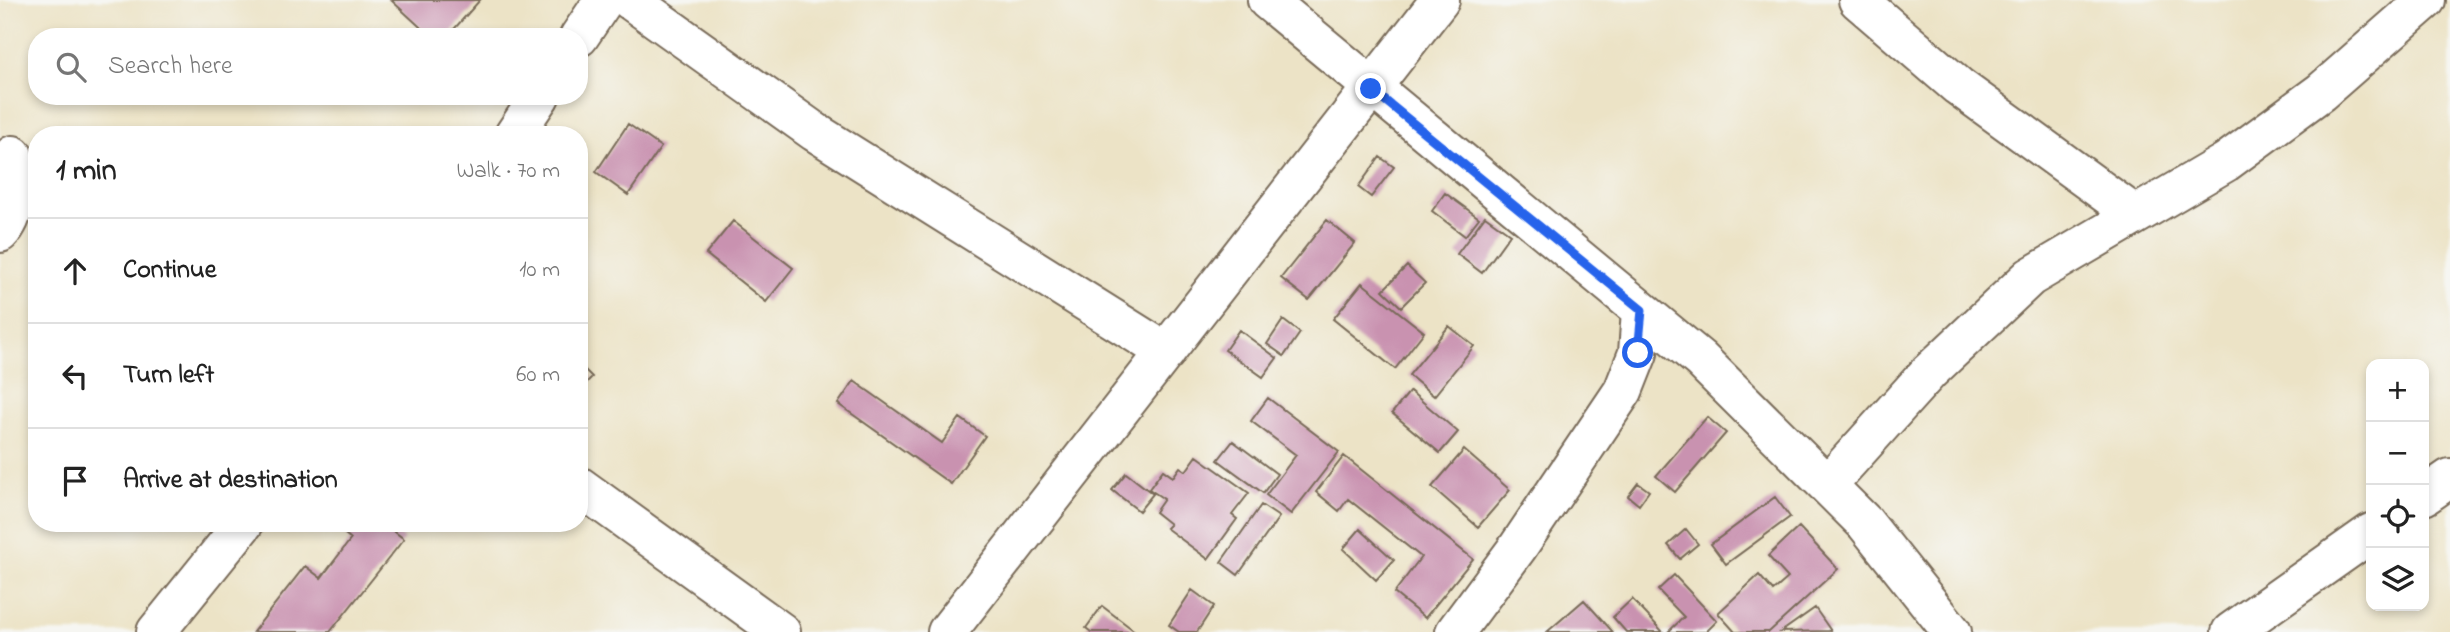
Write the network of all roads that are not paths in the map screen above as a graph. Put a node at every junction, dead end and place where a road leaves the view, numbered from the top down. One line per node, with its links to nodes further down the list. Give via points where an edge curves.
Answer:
1 (604, 0): 7 (street)
2 (630, 0): 15 (street, via 815,132)
3 (1267, 0): 8 (street)
4 (1440, 0): 8 (street)
5 (1858, 0): 12 (street, via 1958,86)
6 (2426, 0): 12 (street, via 2279,123 2226,162)
7 (585, 28)
8 (1371, 89): 14 (street); 15 (street)
9 (534, 105): 10 (street)
10 (520, 126)
11 (13, 155): 13 (street, via 16,193 8,225)
12 (2134, 215): 17 (street, via 2030,277 1929,372)
13 (0, 233)
14 (1642, 310): 17 (street, via 1700,359); 22 (street, via 1638,353 1623,391)
15 (1166, 352): 25 (street)
16 (2450, 478): 19 (street)
17 (1827, 485): 26 (street, via 1865,523)
18 (588, 492): 24 (street)
19 (2429, 493)
20 (237, 532): 23 (street)
21 (2366, 537): 27 (street)
22 (1459, 630)
23 (156, 632)
24 (782, 632)
25 (947, 632)
26 (1952, 632)
27 (2231, 632)

